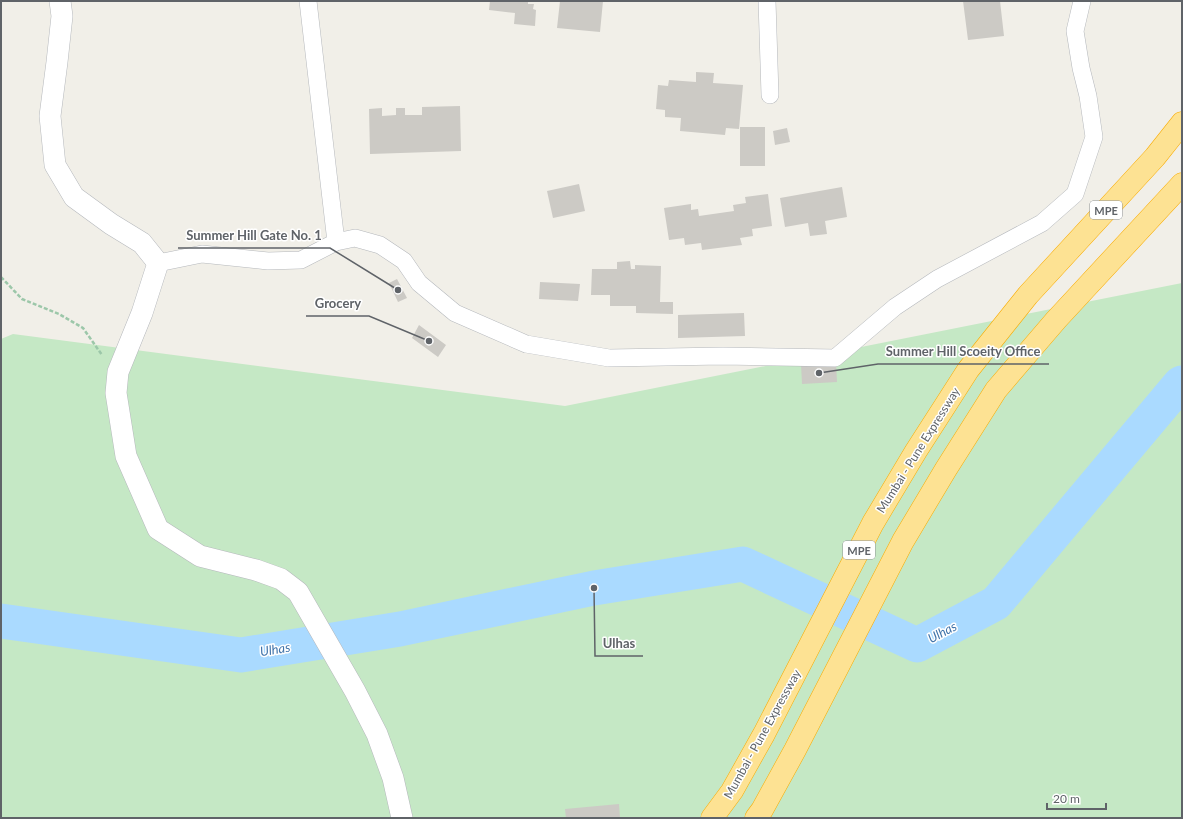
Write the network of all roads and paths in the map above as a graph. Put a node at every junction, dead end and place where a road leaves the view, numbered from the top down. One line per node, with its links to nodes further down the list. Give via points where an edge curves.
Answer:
1 (60, 1): 9 (street, via 62,16 50,116 55,165 74,198 142,243)
2 (308, 1): 8 (street)
3 (767, 1): 5 (street)
4 (1082, 1): 8 (street, via 1075,31 1094,137 1075,194 1042,224 937,279 895,307 835,358 609,358 526,344 455,312 419,283 404,261 380,245 355,238)
5 (770, 95)
6 (1182, 123): 13 (highway, Mumbai - Pune Expressway / MPE, via 1155,158 1028,295 968,370 892,490 760,740 732,791)
7 (1182, 184): 14 (highway, MPE, via 1056,320 996,390 903,541 795,750)
8 (336, 242): 9 (street, via 301,260 268,261 202,254)
9 (158, 264): 11 (street)
10 (1, 277): 11 (path, via 22,299 59,314 83,328)
11 (118, 372): 12 (street, via 116,393 126,456 158,529 200,556 281,579 298,592 377,734 393,778)
12 (402, 818)
13 (712, 818)
14 (756, 818)

